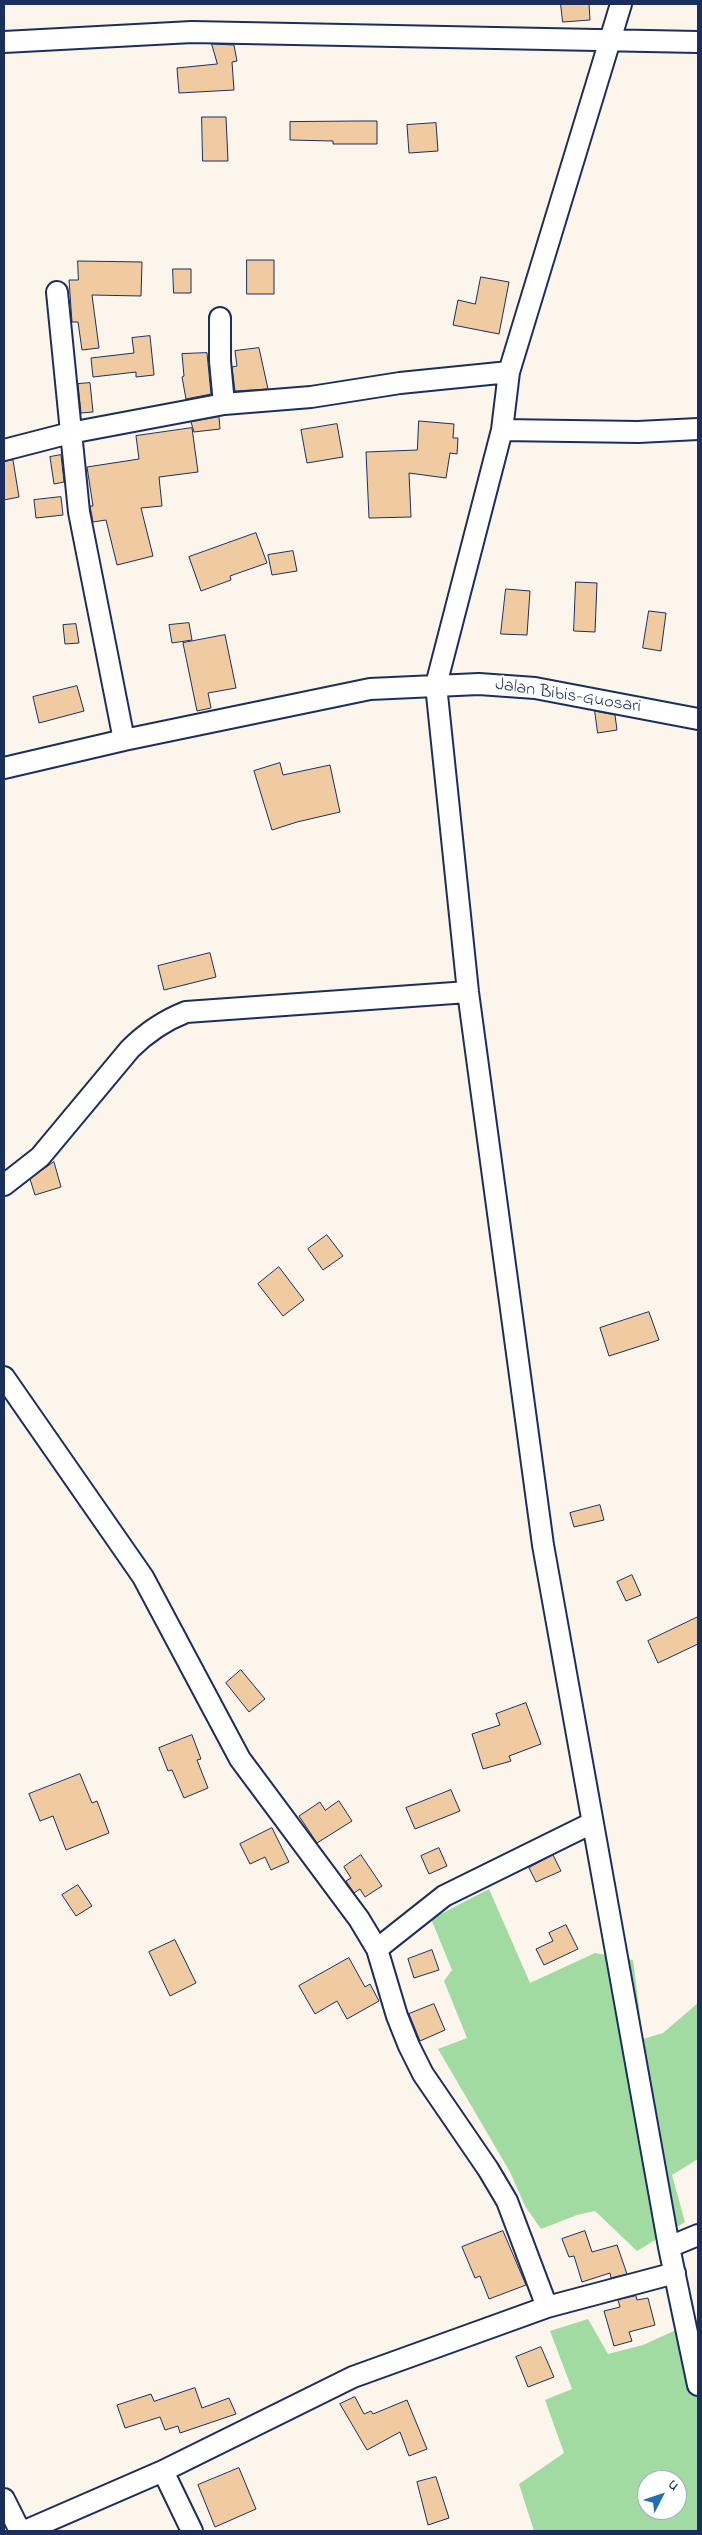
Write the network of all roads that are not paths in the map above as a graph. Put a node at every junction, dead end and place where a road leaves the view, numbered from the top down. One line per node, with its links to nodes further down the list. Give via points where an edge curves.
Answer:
1 (621, 4): 2 (street)
2 (609, 41): 3 (street, via 192,32); 4 (street); 7 (street)
3 (4, 42)
4 (698, 42)
5 (57, 292): 11 (street)
6 (220, 318): 8 (street)
7 (509, 372): 8 (street, via 400,383 311,397); 10 (street)
8 (224, 404): 11 (street)
9 (698, 429): 10 (street, via 638,432)
10 (502, 430): 13 (street)
11 (70, 433): 12 (street); 15 (street, via 79,512)
12 (4, 450)
13 (436, 685): 14 (street, Jalan Bibis-Guosari, via 535,688); 15 (street, Jalan Bibis-Guosari, via 370,689); 17 (street)
14 (698, 718)
15 (124, 740): 16 (street, Jalan Bibis-Guosari)
16 (4, 768)
17 (468, 992): 18 (street, via 186,1012 164,1021 130,1049 40,1157); 20 (street, via 543,1545)
18 (4, 1185)
19 (4, 1377): 21 (street, via 143,1577 240,1759 359,1919)
20 (592, 1823): 21 (street, via 444,1896); 23 (street)
21 (377, 1949): 25 (street, via 409,2046 452,2120 507,2201)
22 (698, 2235): 23 (street)
23 (669, 2247): 24 (street)
24 (674, 2272): 25 (street); 26 (street)
25 (547, 2307): 27 (street, via 353,2377)
26 (698, 2385)
27 (163, 2471): 30 (street); 31 (street)
28 (4, 2499): 29 (street)
29 (20, 2531)
30 (25, 2531)
31 (192, 2531)

